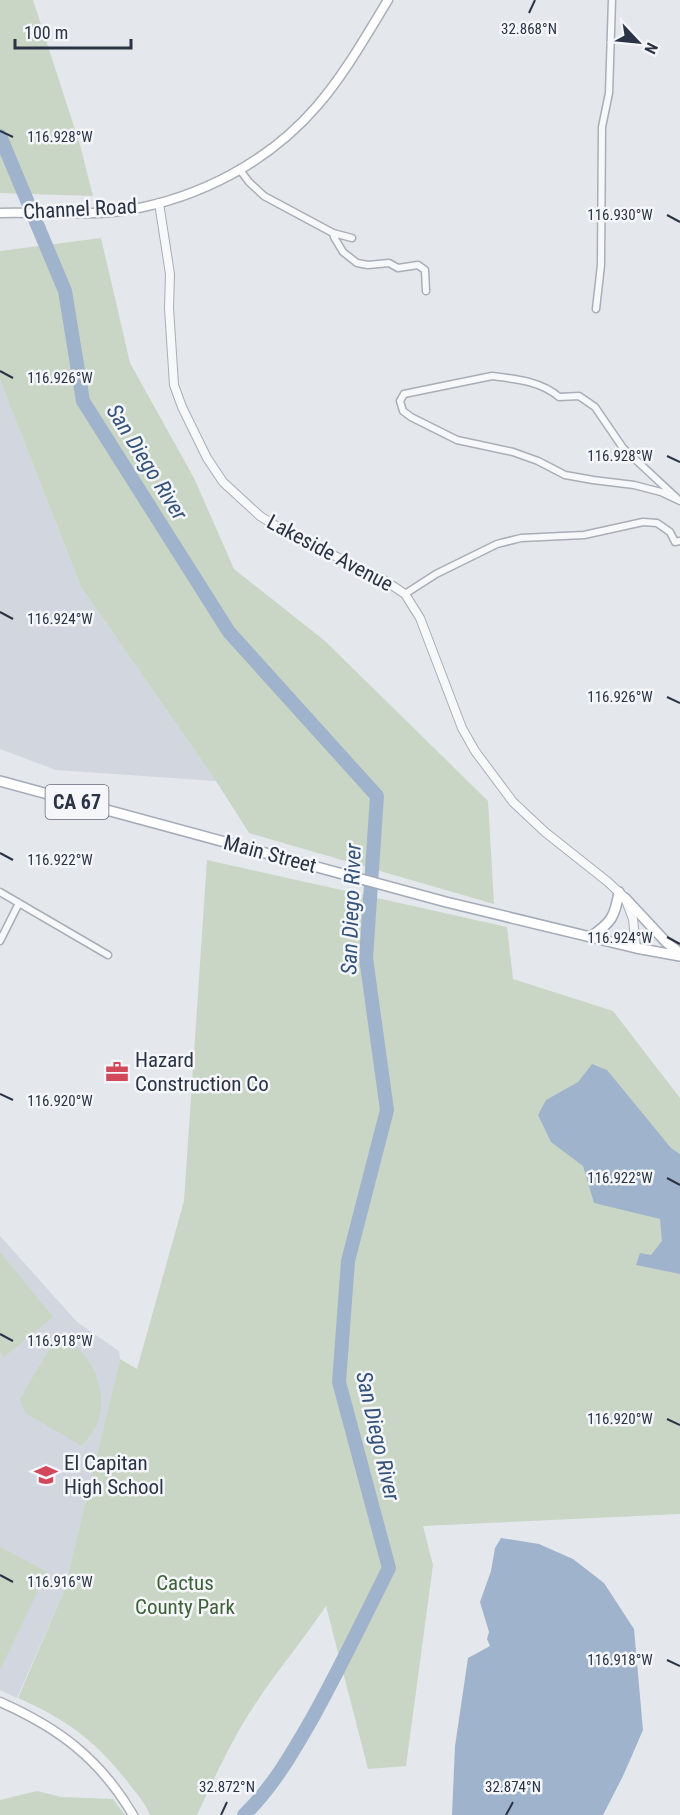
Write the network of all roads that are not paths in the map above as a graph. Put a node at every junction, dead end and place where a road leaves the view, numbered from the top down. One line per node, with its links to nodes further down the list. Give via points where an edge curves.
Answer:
1 (388, 0): 3 (main road, via 317,106 299,125)
2 (612, 0): 9 (street, via 609,93 602,127 601,265)
3 (240, 170): 4 (main road, via 222,181); 6 (street, via 264,196)
4 (159, 203): 5 (main road, Channel Road, via 127,210); 12 (street, Lakeside Avenue, via 170,274 174,385 207,458 223,482 260,516)
5 (0, 213)
6 (333, 233): 7 (street); 8 (street, via 343,252 357,263 421,267 425,270)
7 (352, 238)
8 (426, 291)
9 (596, 309)
10 (680, 501): 10 (street, via 634,484 565,475 513,452 457,440 411,417 403,411 400,401 404,394 492,376 539,384 559,397 579,396 595,407 624,448)
11 (680, 541): 12 (street, via 675,542 670,532 657,523 643,522 584,535 521,538 498,544)
12 (405, 594): 15 (street, Lakeside Avenue, via 420,618 462,728 489,772 544,832)
13 (0, 781): 17 (main road, Main Street / CA 67)
14 (0, 892): 16 (street)
15 (622, 895): 17 (main road, via 607,926); 19 (street, via 633,920); 20 (main road)
16 (19, 903): 18 (street); 21 (street)
17 (590, 937): 19 (main road, Main Street / CA 67)
18 (0, 941)
19 (636, 948): 20 (main road, Main Street / CA 67)
20 (680, 954)
21 (108, 955)
22 (0, 1702): 23 (main road, via 49,1726 81,1750 105,1774)
23 (133, 1815)

